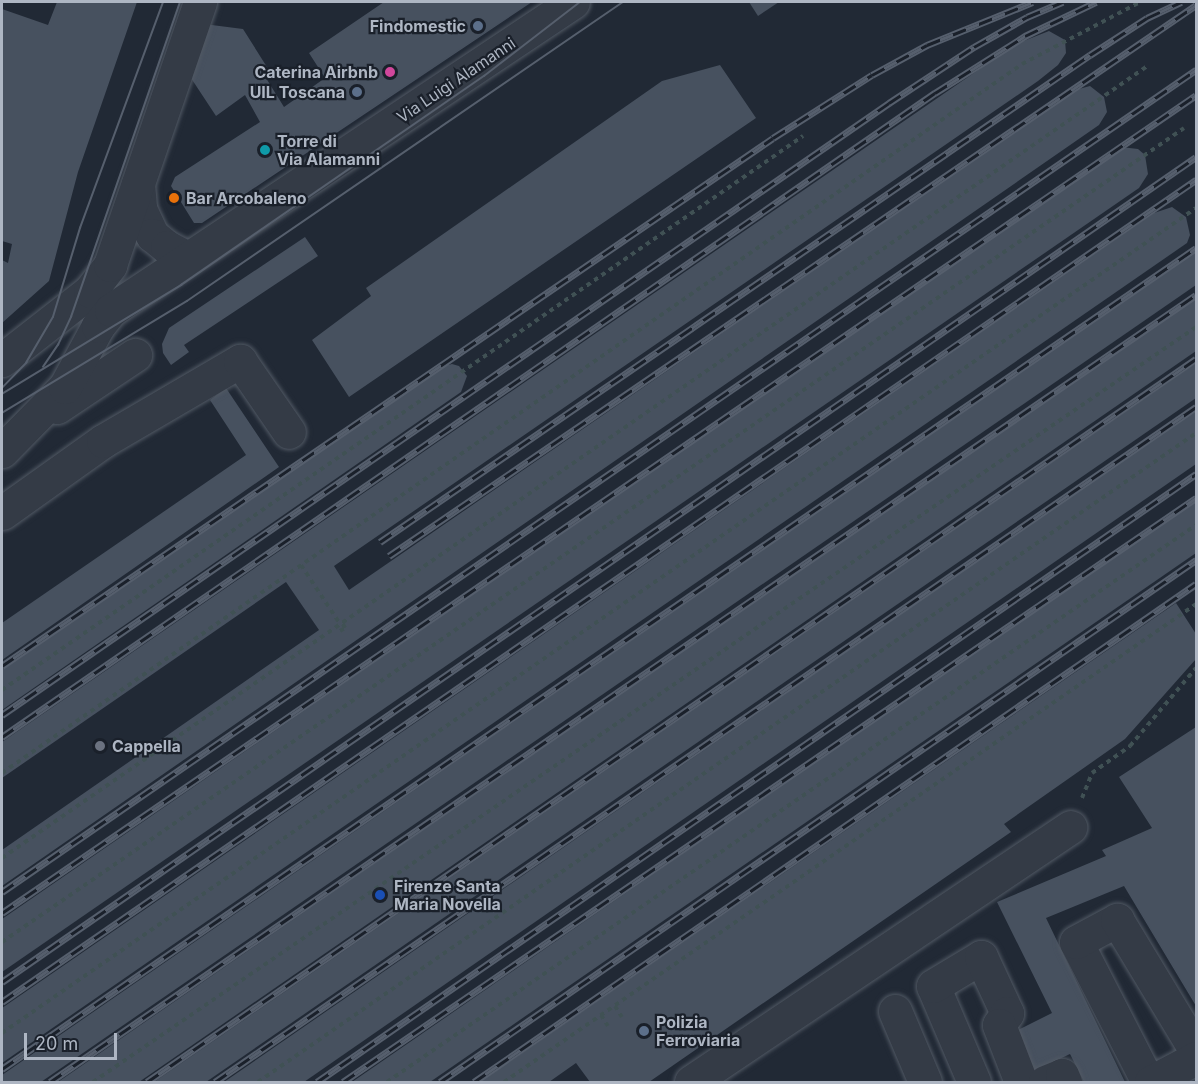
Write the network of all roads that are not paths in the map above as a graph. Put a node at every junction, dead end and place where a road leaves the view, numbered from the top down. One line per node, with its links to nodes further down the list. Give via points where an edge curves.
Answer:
1 (200, 2): 3 (street)
2 (573, 2): 4 (street, Via Luigi Alamanni)
3 (138, 179): 4 (street, via 138,199 147,226 161,243); 6 (street, via 114,254 102,276 90,291)
4 (188, 258): 7 (street, Via Luigi Alamanni, via 125,300 103,320 64,387)
5 (135, 356): 7 (street)
6 (2, 360)
7 (31, 424): 9 (street, Via Luigi Alamanni)
8 (289, 432): 10 (street, via 240,361 103,441)
9 (2, 451)
10 (2, 513)
11 (1070, 827): 15 (street)
12 (896, 1011): 16 (street)
13 (1197, 1051): 21 (street, via 1118,920 1076,942)
14 (1197, 1058): 21 (street)
15 (691, 1083)
16 (925, 1083)
17 (974, 1083): 18 (street, via 933,986 981,957 1007,1013 999,1025)
18 (1021, 1083)
19 (1045, 1083): 20 (street, via 1062,1075)
20 (1065, 1083)
21 (1149, 1083)

